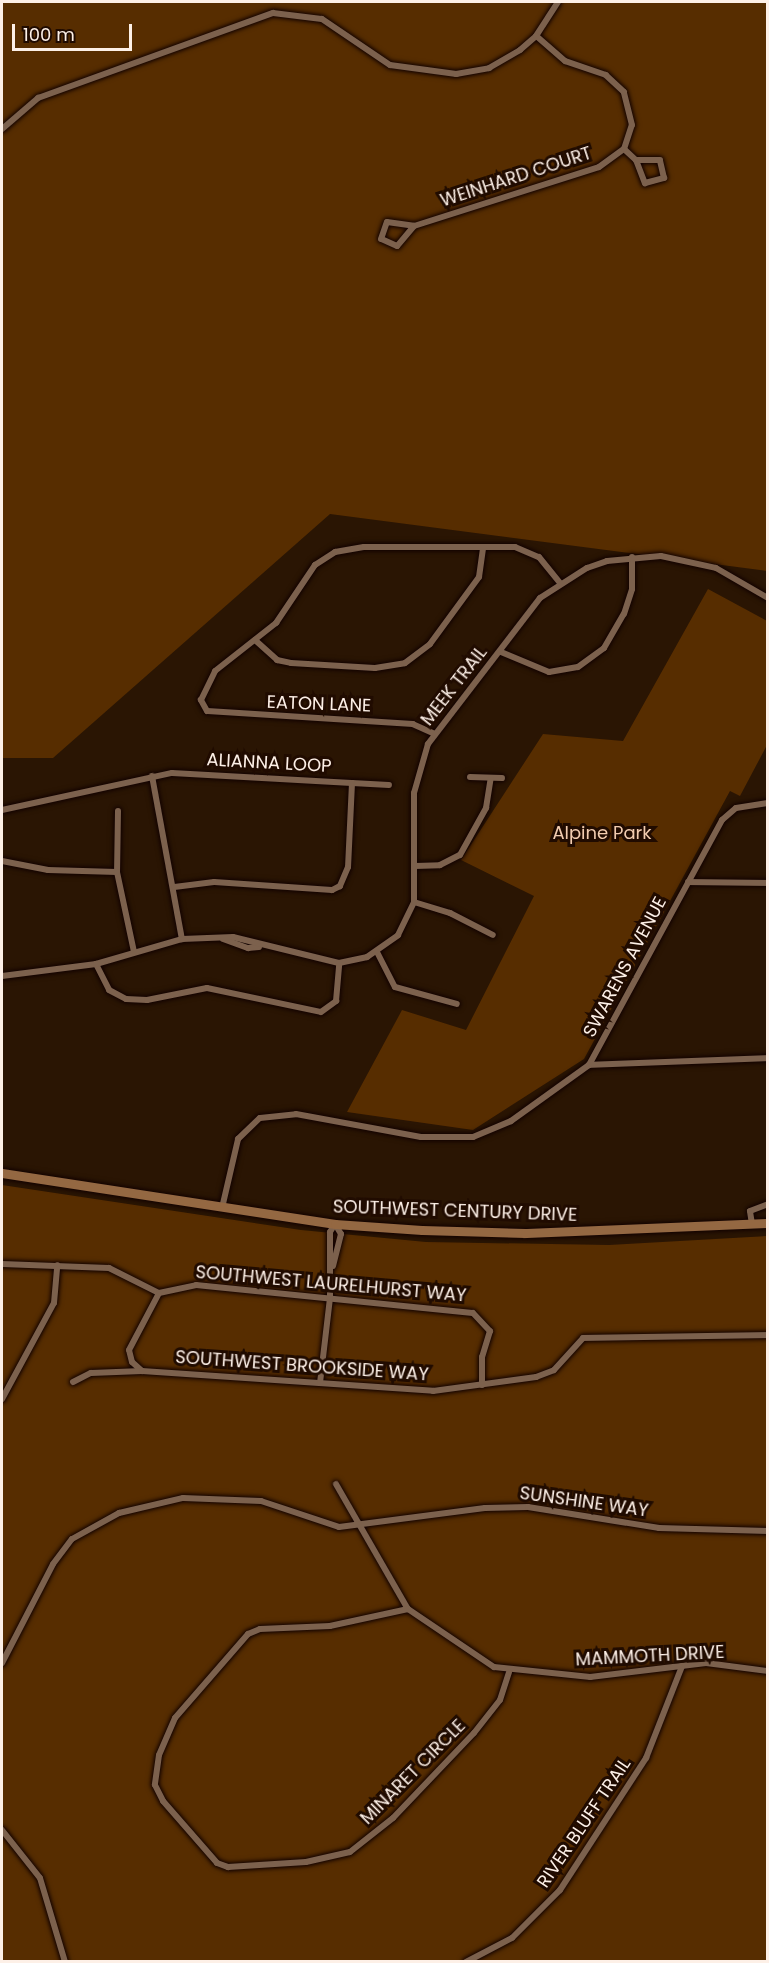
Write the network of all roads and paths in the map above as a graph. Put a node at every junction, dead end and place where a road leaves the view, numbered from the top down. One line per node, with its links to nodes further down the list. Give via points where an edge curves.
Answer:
1 (558, 2): 2 (street)
2 (536, 36): 3 (street, via 489,68 438,75 390,65 322,19 273,13 38,98); 4 (street, via 565,61 606,75 624,92 632,125)
3 (2, 129)
4 (624, 149): 5 (street); 6 (street, WEINHARD COURT, via 599,167)
5 (636, 159): 5 (street, via 645,183 664,178 660,160)
6 (414, 226): 6 (street, WEINHARD COURT, via 387,222 381,239 397,246)
7 (483, 549): 9 (street, via 515,547 528,552); 11 (street, via 364,547 335,552 315,565 288,610); 11 (street, via 479,577 430,644 405,663 375,668 291,663 277,660)
8 (632, 557): 9 (street, MEEK TRAIL, via 586,568); 10 (street, MEEK TRAIL, via 690,560 716,568); 12 (street, via 632,589 604,648 578,667 549,672)
9 (560, 583): 12 (street, MEEK TRAIL, via 519,622)
10 (768, 598)
11 (255, 640): 13 (street, EATON LANE, via 209,678 203,706 207,711 238,716 413,724)
12 (501, 652): 13 (street, MEEK TRAIL)
13 (435, 734): 24 (street, MEEK TRAIL, via 414,793)
14 (152, 776): 18 (street, ALIANNA LOOP); 21 (street, ALIANNA LOOP); 28 (street)
15 (470, 777): 16 (street)
16 (491, 778): 17 (street); 24 (street, via 486,808 460,855 440,865)
17 (502, 778)
18 (352, 783): 19 (street); 28 (street, ALIANNA LOOP, via 348,867 340,886 332,890 214,882)
19 (389, 785)
20 (768, 803): 26 (street, SWARENS AVENUE, via 728,813)
21 (2, 810)
22 (118, 810): 25 (street)
23 (2, 861): 25 (street, via 48,870)
24 (415, 866): 29 (street, MEEK TRAIL)
25 (117, 872): 32 (street)
26 (687, 882): 27 (street); 39 (street, SWARENS AVENUE)
27 (768, 883)
28 (174, 887): 31 (street)
29 (414, 902): 30 (street, via 450,913); 33 (street, MEEK TRAIL, via 398,935)
30 (493, 935)
31 (182, 939): 32 (street, MEEK TRAIL); 34 (street, MEEK TRAIL, via 222,939 239,947 260,947)
32 (134, 952): 35 (street, MEEK TRAIL)
33 (377, 952): 34 (street, MEEK TRAIL, via 355,963); 37 (street, via 395,987)
34 (339, 963): 35 (street, via 336,1001 321,1012 207,988 126,999 110,990)
35 (96, 964): 36 (street, MEEK TRAIL, via 30,976)
36 (2, 976)
37 (457, 1004)
38 (768, 1058): 39 (street)
39 (589, 1065): 42 (street, via 511,1121 473,1137 421,1137 296,1114 260,1118 238,1139)
40 (2, 1173): 42 (main road, SOUTHWEST CENTURY DRIVE)
41 (768, 1204): 45 (street, via 750,1211)
42 (222, 1208): 44 (main road, SOUTHWEST CENTURY DRIVE)
43 (768, 1223): 45 (main road, SOUTHWEST CENTURY DRIVE)
44 (336, 1224): 45 (main road, SOUTHWEST CENTURY DRIVE, via 525,1233); 48 (street, via 340,1234); 48 (street, via 330,1232)
45 (752, 1224)
46 (2, 1264): 47 (street)
47 (57, 1265): 49 (street, via 109,1268); 56 (street, via 54,1303)
48 (332, 1266): 50 (street)
49 (159, 1293): 50 (street, SOUTHWEST LAURELHURST WAY, via 196,1286); 52 (street, via 129,1350 132,1362)
50 (330, 1298): 54 (street); 55 (street, SOUTHWEST LAURELHURST WAY, via 478,1315 490,1330 482,1357)
51 (768, 1335): 55 (street, SOUTHWEST BROOKSIDE WAY, via 583,1338 554,1370)
52 (142, 1371): 53 (street, SOUTHWEST BROOKSIDE WAY, via 91,1372); 54 (street, SOUTHWEST BROOKSIDE WAY)
53 (73, 1382)
54 (320, 1383): 55 (street, SOUTHWEST BROOKSIDE WAY, via 414,1392)
55 (482, 1385)
56 (2, 1399)
57 (336, 1484): 58 (street, MAMMOTH DRIVE)
58 (361, 1527): 59 (street, SUNSHINE WAY, via 485,1508 528,1507 659,1528); 60 (street, MAMMOTH DRIVE); 61 (street, via 321,1523 261,1501 225,1497 183,1498 119,1512 85,1529 62,1548)
59 (768, 1531)
60 (408, 1609): 64 (street, MAMMOTH DRIVE, via 494,1667); 64 (street, MINARET CIRCLE, via 330,1626 260,1629 248,1634 175,1718 159,1755 155,1785 163,1801 217,1863 228,1867 306,1862 350,1852 393,1818 474,1733 500,1700)
61 (2, 1664)
62 (682, 1666): 63 (street, MAMMOTH DRIVE, via 726,1665); 64 (street, MAMMOTH DRIVE, via 590,1677); 67 (street, RIVER BLUFF TRAIL, via 646,1758 560,1890 512,1938)
63 (768, 1671)
64 (509, 1672)
65 (4, 1833): 66 (street, via 40,1878)
66 (65, 1962)
67 (466, 1962)

